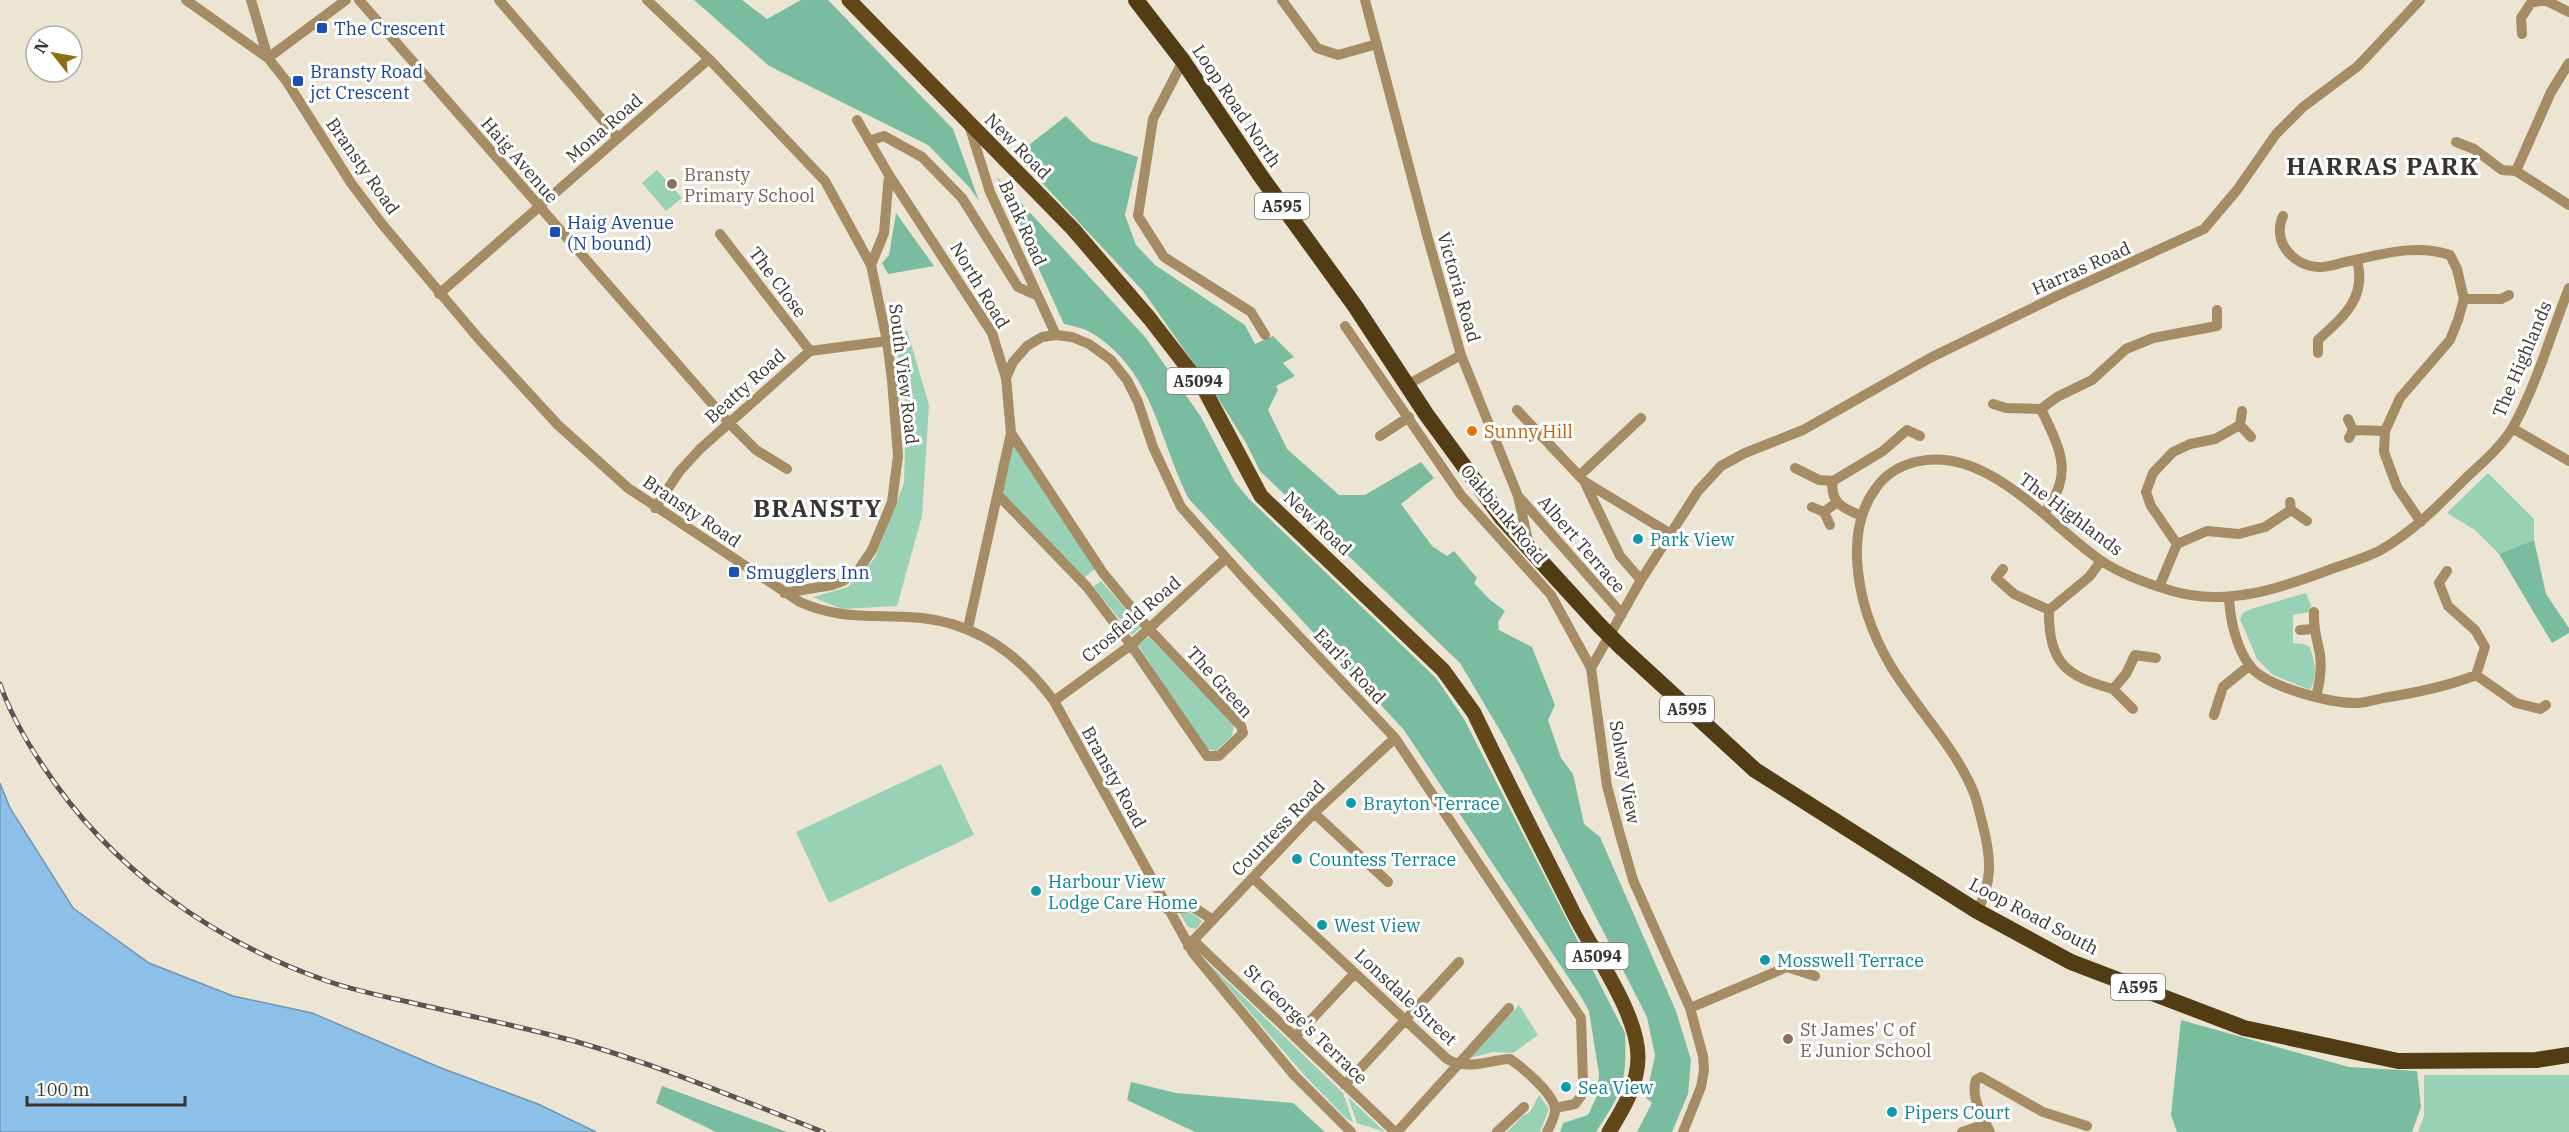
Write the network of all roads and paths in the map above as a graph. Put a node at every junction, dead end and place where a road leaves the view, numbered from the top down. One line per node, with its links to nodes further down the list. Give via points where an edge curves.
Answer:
1 (186, 0): 16 (street, Bransty Road)
2 (251, 0): 16 (street)
3 (346, 0): 16 (street)
4 (359, 0): 28 (street, Haig Avenue)
5 (499, 0): 22 (street)
6 (647, 0): 17 (street, South View Road)
7 (849, 0): 21 (main road, New Road / A5094)
8 (1136, 0): 18 (highway, Loop Road North / A595)
9 (1282, 0): 15 (street, via 1317,48 1338,55)
10 (1365, 0): 15 (street, Victoria Road)
11 (2420, 0): 81 (street, Harras Road, via 2358,66 2276,134 2238,190 2204,229 2048,300 1930,358 1803,430 1730,461 1708,478)
12 (2544, 0): 13 (street); 14 (street, via 2530,3 2521,18)
13 (2569, 12)
14 (2522, 34)
15 (1377, 44): 47 (street, Victoria Road)
16 (268, 58): 34 (street, Bransty Road, via 351,183)
17 (708, 59): 22 (street, Mona Road); 32 (street, South View Road, via 825,181)
18 (1183, 61): 41 (street, via 1153,119 1138,216 1164,257 1251,312); 49 (highway, Loop Road North / A595)
19 (2569, 63): 25 (street, via 2551,92)
20 (857, 120): 23 (street, North Road)
21 (968, 122): 35 (street, Bank Road, via 990,192); 139 (main road, New Road / A5094, via 1073,229 1150,319 1204,389 1261,496 1443,670 1474,713 1573,913 1622,1001 1636,1038 1634,1084)
22 (618, 138): 28 (street, Mona Road)
23 (869, 141): 26 (street, North Road); 35 (street, via 884,136 921,157 962,198 1018,287)
24 (2456, 141): 25 (street, via 2502,170)
25 (2516, 171): 27 (street)
26 (889, 175): 32 (street, via 884,233); 48 (street, North Road, via 992,333)
27 (2569, 205)
28 (538, 207): 34 (street, Mona Road); 57 (street, Haig Avenue)
29 (2283, 216): 31 (street, via 2274,232 2291,258 2318,267)
30 (720, 234): 45 (street, The Close)
31 (2357, 260): 36 (street, via 2394,251 2433,249 2450,255); 43 (street, via 2361,275 2356,299)
32 (872, 265): 44 (street, South View Road)
33 (2569, 288): 59 (street, The Highlands)
34 (440, 294): 74 (street, Bransty Road, via 558,425)
35 (1038, 296): 40 (street, Bank Road)
36 (2464, 299): 38 (street, via 2505,297); 60 (street, via 2450,340 2400,398)
37 (2217, 310): 51 (street, via 2221,329 2153,338 2126,349 2092,381)
38 (2498, 311)
39 (1346, 326): 54 (street, Oakbank Road)
40 (1056, 335): 48 (street, via 1042,337 1027,346); 83 (street, Earl's Road, via 1089,344 1111,360 1127,380 1181,507)
41 (1265, 335)
42 (2307, 335): 43 (street)
43 (2318, 340): 46 (street)
44 (887, 341): 45 (street, Beatty Road); 90 (street, South View Road, via 898,456 892,502 885,522 867,560 843,581)
45 (810, 351): 57 (street, Beatty Road)
46 (2318, 352)
47 (1461, 355): 49 (street); 71 (street, Victoria Road)
48 (1006, 378): 61 (street, North Road)
49 (1407, 385): 113 (highway, Loop Road North / A595, bridge, via 1502,518 1537,557 1620,646)
50 (1993, 404): 51 (street, via 2004,411)
51 (2041, 409): 76 (street, via 2060,447 2063,476 2056,498)
52 (1517, 410): 68 (street)
53 (2242, 411): 58 (street)
54 (1409, 417): 62 (street); 87 (street, Oakbank Road, via 1461,495)
55 (1641, 418): 68 (street)
56 (2348, 419): 60 (street, via 2351,434)
57 (729, 423): 67 (street, Haig Avenue, via 751,445); 74 (street, Beatty Road, via 679,472)
58 (2240, 425): 64 (street); 82 (street, via 2215,439 2173,452 2153,473 2146,492)
59 (2512, 428): 65 (street); 79 (street, The Highlands)
60 (2385, 431): 79 (street, via 2384,452 2397,487)
61 (1011, 433): 70 (street, North Road); 96 (street, The Green, via 1102,573)
62 (1380, 436)
63 (1920, 436): 69 (street, via 1907,427 1883,451)
64 (2251, 437)
65 (2568, 459)
66 (1795, 468): 69 (street, via 1820,480)
67 (787, 469)
68 (1582, 479): 81 (street); 88 (street, via 1620,555)
69 (1833, 481): 72 (street)
70 (998, 495): 95 (street, North Road); 99 (street, The Green, via 1087,587)
71 (1518, 496): 87 (street, Victoria Road); 94 (street, Albert Terrace)
72 (1837, 502): 75 (street); 77 (street)
73 (1812, 507): 75 (street)
74 (655, 508): 90 (street, Bransty Road)
75 (1824, 512): 80 (street)
76 (2044, 513): 77 (street, The Highlands, via 1987,474 1956,461 1929,459 1891,473 1873,491); 84 (street, The Highlands)
77 (1862, 516): 118 (street, The Highlands, via 1858,573 1874,634 1892,668 1958,761 1975,795 1990,852 1987,894)
78 (2307, 521): 82 (street, via 2290,506 2265,527 2239,534 2207,531)
79 (2421, 522): 91 (street, The Highlands, via 2378,552 2283,586)
80 (1830, 525)
81 (1671, 534): 88 (street)
82 (2177, 544): 89 (street)
83 (1226, 558): 96 (street, Crosfield Road); 112 (street, Earl's Road)
84 (2101, 561): 89 (street, The Highlands); 92 (street, via 2089,577)
85 (2003, 569): 92 (street, via 1991,579)
86 (2447, 571): 103 (street, via 2433,583 2485,647)
87 (1536, 578): 102 (street, Oakbank Road, via 1551,595)
88 (1641, 580): 94 (street)
89 (2159, 587): 91 (street, The Highlands, via 2202,597)
90 (784, 593): 95 (street, Bransty Road, via 838,615 909,616)
91 (2229, 597): 101 (street, via 2235,635)
92 (2049, 610): 104 (street, via 2049,636 2060,664 2088,682)
93 (2314, 612): 97 (street)
94 (1622, 614): 102 (street)
95 (968, 628): 107 (street, Bransty Road, via 1013,656)
96 (1149, 629): 99 (street, Crosfield Road); 99 (street, The Green, via 1241,726 1243,733 1219,756 1207,756)
97 (2313, 629): 98 (street); 105 (street, via 2320,654 2321,677)
98 (2300, 630)
99 (1131, 645): 107 (street, Crosfield Road)
100 (2156, 658): 104 (street, via 2132,650 2126,674)
101 (2250, 665): 105 (street, via 2274,683); 106 (street, via 2223,687)
102 (1592, 668): 125 (street, Solway View, via 1607,786 1633,880)
103 (2476, 675): 105 (street, via 2445,687 2356,703); 110 (street, via 2516,703)
104 (2113, 689): 109 (street)
105 (2316, 697)
106 (2218, 700): 108 (street); 111 (street)
107 (1054, 701): 117 (street, Bransty Road)
108 (2230, 704)
109 (2133, 709)
110 (2543, 711)
111 (2214, 715)
112 (1395, 738): 114 (street, Countess Road); 132 (street, Earl's Road, via 1581,1017 1581,1096 1575,1104)
113 (1755, 770): 118 (highway, Loop Road South / A595)
114 (1314, 813): 115 (street, Countess Road); 116 (street)
115 (1253, 878): 119 (street, Countess Road); 122 (street, Lonsdale Street)
116 (1388, 882)
117 (1167, 909): 119 (street, via 1193,908); 120 (street, Bransty Road)
118 (1977, 911): 128 (highway, Loop Road South / A595, via 2071,962 2244,1028 2398,1061 2536,1060)
119 (1213, 920): 120 (street, Countess Road)
120 (1191, 943): 127 (street, St George's Terrace); 135 (street, Bransty Road, via 1294,1075)
121 (1459, 962): 126 (street)
122 (1355, 972): 126 (street, Lonsdale Street); 127 (street)
123 (1815, 976): 125 (street, via 1787,968)
124 (1509, 1008): 129 (street)
125 (1690, 1008): 140 (street, Solway View, via 1704,1070)
126 (1406, 1020): 129 (street, Lonsdale Street, via 1447,1059); 130 (street)
127 (1295, 1037): 130 (street, St George's Terrace)
128 (2569, 1055)
129 (1458, 1064): 132 (street, via 1510,1059 1539,1084); 136 (street)
130 (1345, 1085): 136 (street, St George's Terrace)
131 (1524, 1107): 137 (street)
132 (1555, 1108): 138 (street)
133 (2087, 1126): 134 (street, via 2043,1112 1982,1077 1974,1086)
134 (1989, 1130): 141 (street, via 1977,1126)
135 (1351, 1132)
136 (1396, 1132)
137 (1497, 1132)
138 (1548, 1132)
139 (1609, 1132)
140 (1683, 1132)
141 (1962, 1132)

